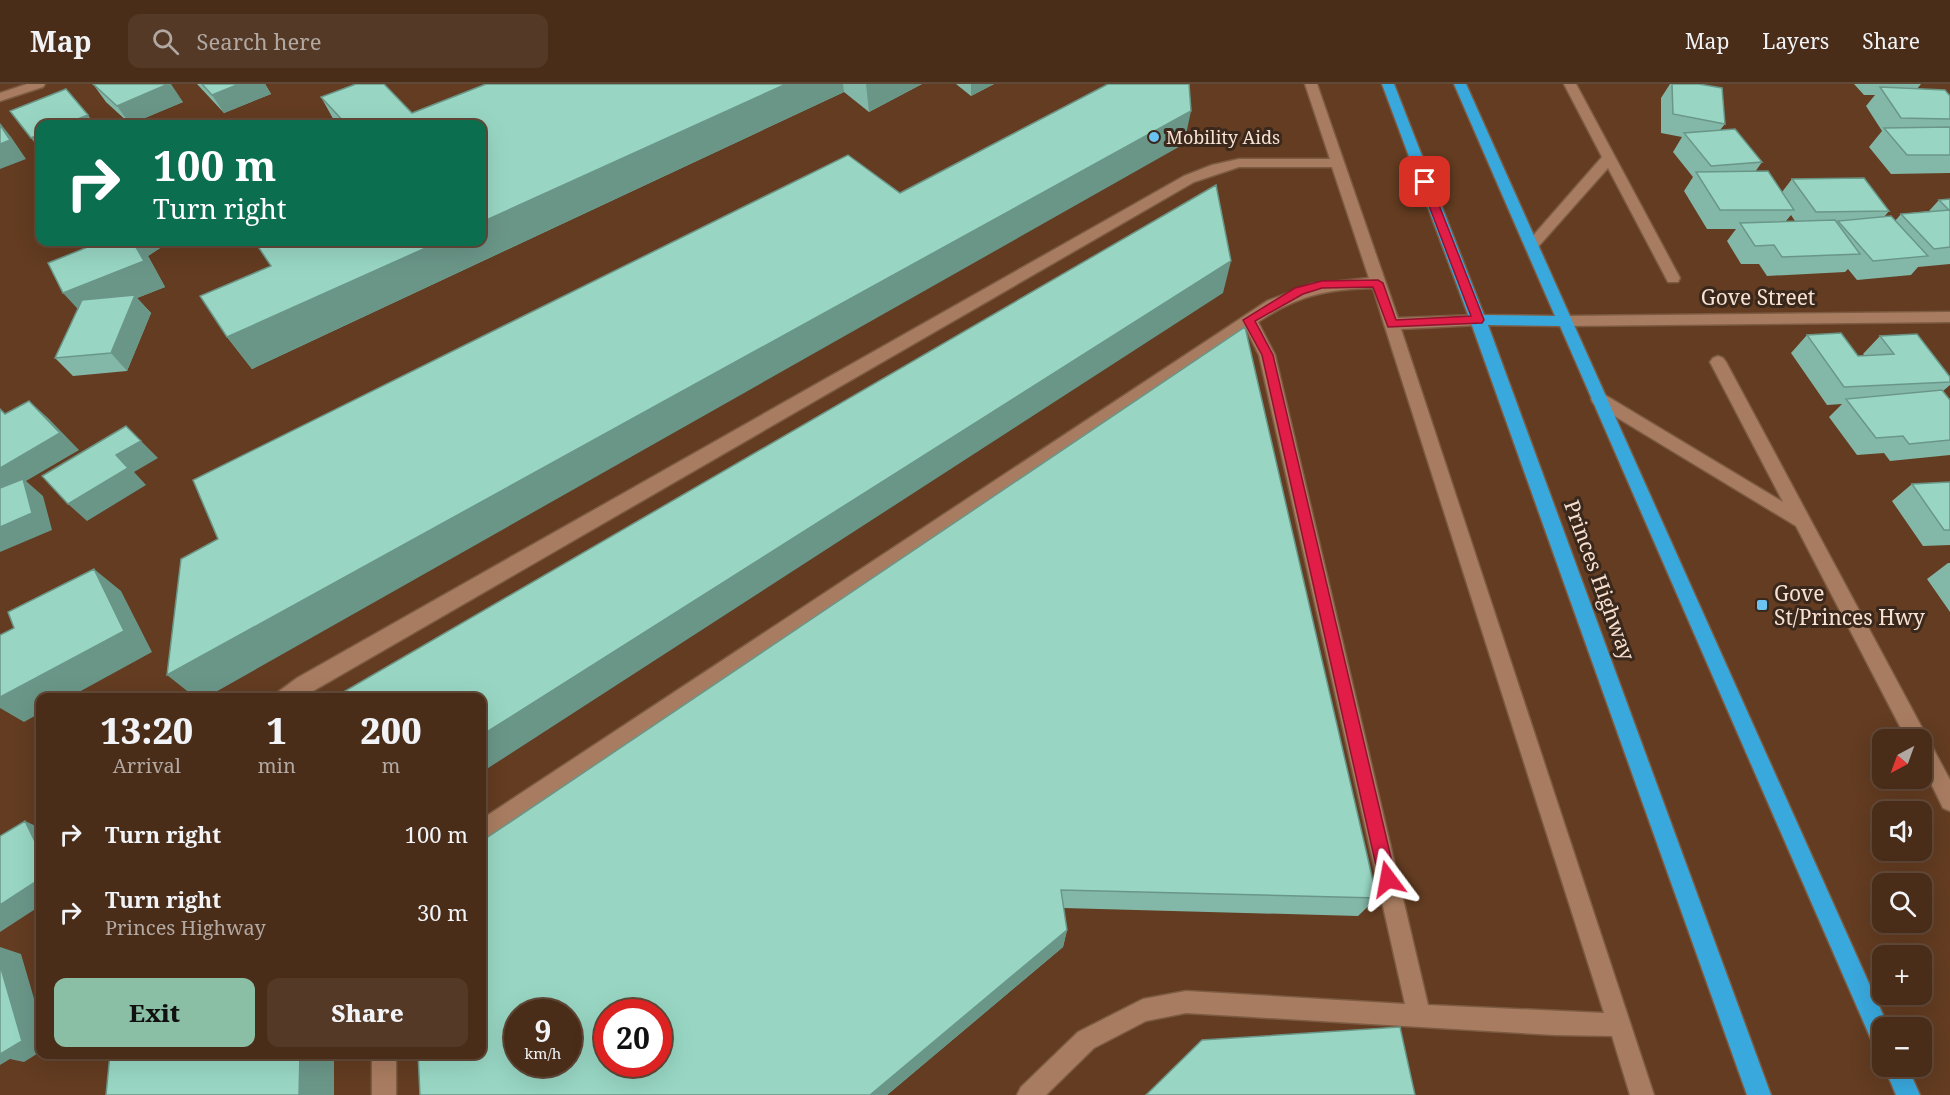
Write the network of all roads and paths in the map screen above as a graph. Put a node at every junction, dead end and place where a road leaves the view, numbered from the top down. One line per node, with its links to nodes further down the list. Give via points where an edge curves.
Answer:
1 (39, 84): 6 (street)
2 (1311, 84): 8 (street)
3 (1388, 84): 14 (highway, Princes Highway)
4 (1460, 84): 9 (highway)
5 (1570, 84): 7 (street)
6 (0, 97)
7 (1609, 158): 9 (street); 10 (street)
8 (1337, 162): 11 (street); 20 (street, via 1239,164 1189,179)
9 (1532, 245): 15 (highway)
10 (1673, 278)
11 (1378, 283): 13 (street, via 1322,285 1299,291); 16 (street)
12 (1950, 317): 15 (street, Gove Street)
13 (1249, 320): 24 (street); 25 (street, via 1267,355)
14 (1478, 320): 15 (highway); 16 (street); 33 (highway, Princes Highway)
15 (1566, 321): 18 (highway)
16 (1392, 324): 27 (street)
17 (1718, 362): 19 (street)
18 (1599, 399): 19 (street); 26 (highway)
19 (1804, 523): 21 (street)
20 (292, 693)
21 (1912, 729)
22 (1932, 766): 23 (street)
23 (1950, 801)
24 (486, 827)
25 (1419, 1016): 27 (street); 31 (street, via 1186,1002 1143,1010 1086,1040)
26 (1873, 1017)
27 (1620, 1025): 32 (street)
28 (384, 1059): 30 (street)
29 (1900, 1077): 34 (highway)
30 (384, 1095)
31 (1029, 1095)
32 (1642, 1095)
33 (1759, 1095)
34 (1908, 1095)

